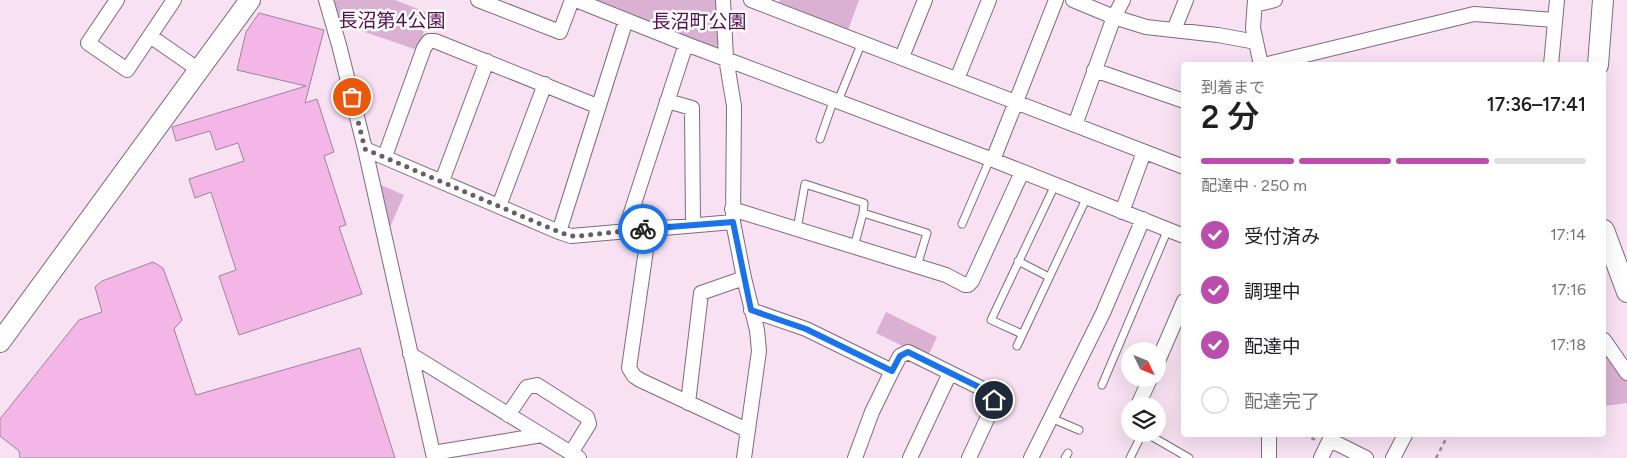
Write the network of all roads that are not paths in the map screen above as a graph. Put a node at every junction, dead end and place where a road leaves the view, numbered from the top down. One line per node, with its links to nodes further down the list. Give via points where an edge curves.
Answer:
1 (116, 0): 23 (street, via 88,43 127,70)
2 (174, 0): 23 (street)
3 (250, 0): 34 (street)
4 (326, 0): 45 (street)
5 (478, 0): 6 (street, via 560,32)
6 (574, 0): 20 (street)
7 (723, 0): 28 (street)
8 (925, 0): 27 (street)
9 (989, 0): 36 (street)
10 (1056, 0): 41 (street)
11 (1073, 0): 19 (street)
12 (1123, 0): 19 (street)
13 (1186, 0): 22 (street)
14 (1275, 0): 18 (street)
15 (1557, 0): 21 (street)
16 (1603, 0): 33 (street)
17 (757, 1): 24 (street)
18 (1255, 3): 25 (street, via 1253,28)
19 (1114, 17): 22 (street, via 1146,27); 35 (street)
20 (626, 20): 26 (street); 42 (street)
21 (1555, 20): 31 (street, via 1474,14); 32 (street)
22 (1174, 30): 25 (street)
23 (150, 36): 34 (street)
24 (862, 42): 27 (street); 38 (lane)
25 (1256, 42): 30 (street)
26 (686, 44): 28 (street); 40 (street)
27 (902, 57): 36 (street)
28 (726, 58): 38 (street); 57 (street, via 734,106)
29 (487, 61): 37 (street); 47 (street, via 435,40 429,41); 51 (street)
30 (1261, 62)
31 (1274, 62)
32 (1551, 62)
33 (1598, 62)
34 (199, 70): 77 (street)
35 (1094, 70): 39 (street); 43 (street)
36 (957, 79): 41 (street)
37 (545, 84): 42 (street); 54 (street)
38 (836, 100): 44 (lane); 48 (street)
39 (1181, 100)
40 (667, 101): 60 (street, via 692,108); 64 (street)
41 (1016, 102): 43 (street); 48 (street)
42 (597, 106): 65 (street)
43 (1075, 125): 46 (street)
44 (820, 139)
45 (365, 149): 47 (street); 81 (street)
46 (1144, 152): 49 (street); 55 (street)
47 (385, 156): 51 (street)
48 (992, 159): 50 (street); 59 (lane)
49 (1181, 166)
50 (1022, 172): 52 (street); 70 (street, via 972,281 965,285)
51 (442, 181): 54 (street)
52 (1054, 184): 53 (street); 69 (lane)
53 (1086, 197): 55 (street); 71 (lane)
54 (499, 206): 65 (street)
55 (1122, 212): 58 (street)
56 (863, 213): 62 (lane, via 864,203 805,184); 68 (lane); 70 (lane, via 927,234)
57 (733, 215): 60 (street); 62 (street); 72 (street)
58 (1143, 219): 63 (street); 88 (street, via 1103,312)
59 (962, 224)
60 (693, 225): 61 (street)
61 (649, 228): 64 (street); 86 (street, via 629,368 640,380)
62 (797, 229): 68 (street)
63 (1168, 229): 66 (street); 85 (lane)
64 (625, 231): 65 (street, via 579,236)
65 (559, 232)
66 (1181, 235)
67 (1606, 235): 73 (street)
68 (854, 247): 70 (street)
69 (1018, 261): 71 (lane); 76 (lane, via 991,320)
70 (917, 266)
71 (1049, 277): 76 (lane)
72 (744, 278): 75 (street); 86 (street, via 701,293)
73 (1627, 292)
74 (1181, 308): 78 (street)
75 (751, 310): 82 (street, via 806,329); 89 (street, via 759,351)
76 (1022, 334): 80 (lane)
77 (0, 342)
78 (1166, 343)
79 (1606, 343): 84 (street)
80 (1017, 346)
81 (410, 354): 87 (street); 96 (street)
82 (892, 371): 83 (street, via 900,356 908,352); 98 (street)
83 (950, 373): 99 (street); 100 (street, via 989,392 994,400)
84 (1627, 373)
85 (1102, 385)
86 (688, 403): 89 (street)
87 (508, 415): 91 (street); 95 (street, via 526,387 537,385 587,417 589,424)
88 (1051, 418): 90 (lane); 101 (street)
89 (747, 430): 97 (street)
90 (1079, 430)
91 (542, 435): 95 (street); 96 (street)
92 (1269, 437): 104 (street)
93 (1404, 437): 107 (street)
94 (1331, 438): 105 (street); 106 (street)
95 (575, 455)
96 (433, 456)
97 (745, 457)
98 (855, 458)
99 (910, 458)
100 (969, 458)
101 (1031, 458)
102 (1130, 458): 103 (lane, via 1140,438 1151,436)
103 (1189, 458)
104 (1269, 458)
105 (1321, 458)
106 (1366, 458)
107 (1393, 458)

